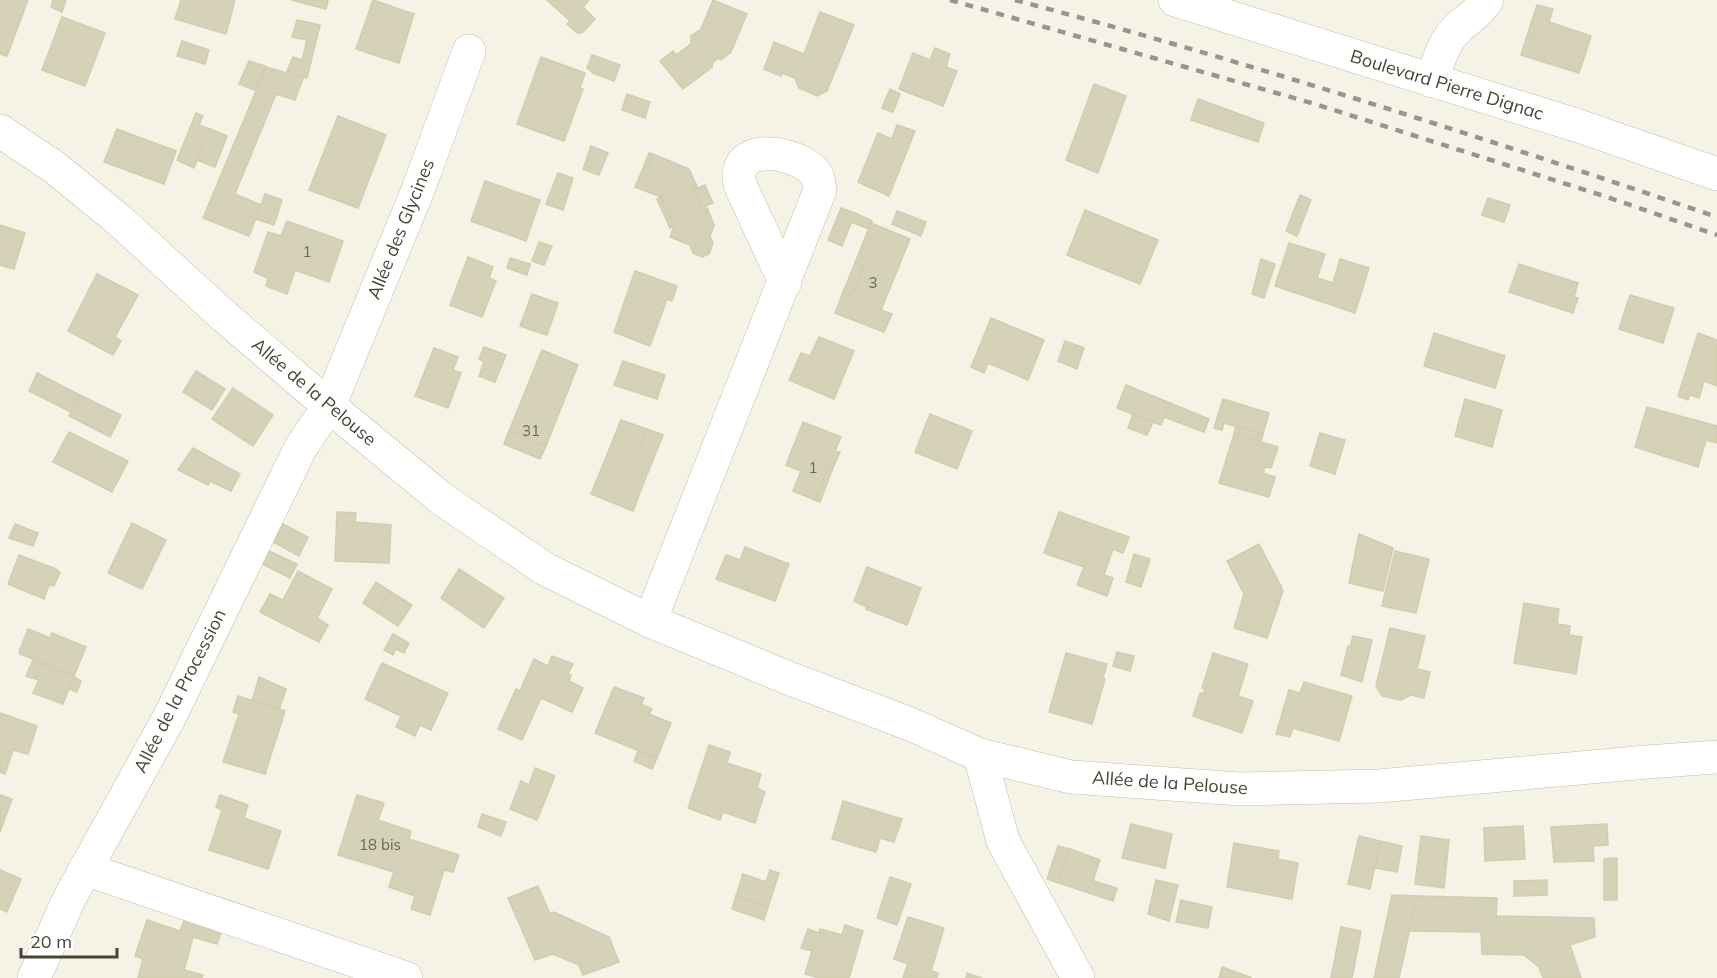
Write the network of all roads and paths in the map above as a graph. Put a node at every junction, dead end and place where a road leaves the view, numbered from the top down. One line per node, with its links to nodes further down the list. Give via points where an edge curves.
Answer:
1 (1175, 0): 4 (street, Boulevard Pierre Dignac)
2 (1487, 0): 4 (street, via 1451,36)
3 (469, 51): 8 (street, Allée des Glycines, via 418,190)
4 (1432, 81): 6 (street, Boulevard Pierre Dignac)
5 (0, 131): 8 (street, Allée de la Pelouse, via 54,167 119,220)
6 (1717, 174)
7 (785, 282): 9 (street)
8 (328, 406): 9 (street, Allée de la Pelouse, via 442,499 536,563); 12 (street, Allée de la Procession, via 301,447 169,718)
9 (650, 621): 10 (street, Allée de la Pelouse)
10 (980, 755): 11 (street, Allée de la Pelouse, via 1071,777 1240,789 1379,786); 15 (street, via 1004,841)
11 (1717, 758)
12 (85, 869): 13 (street, Allée de la Procession); 14 (street)
13 (34, 978)
14 (406, 978)
15 (1078, 978)

